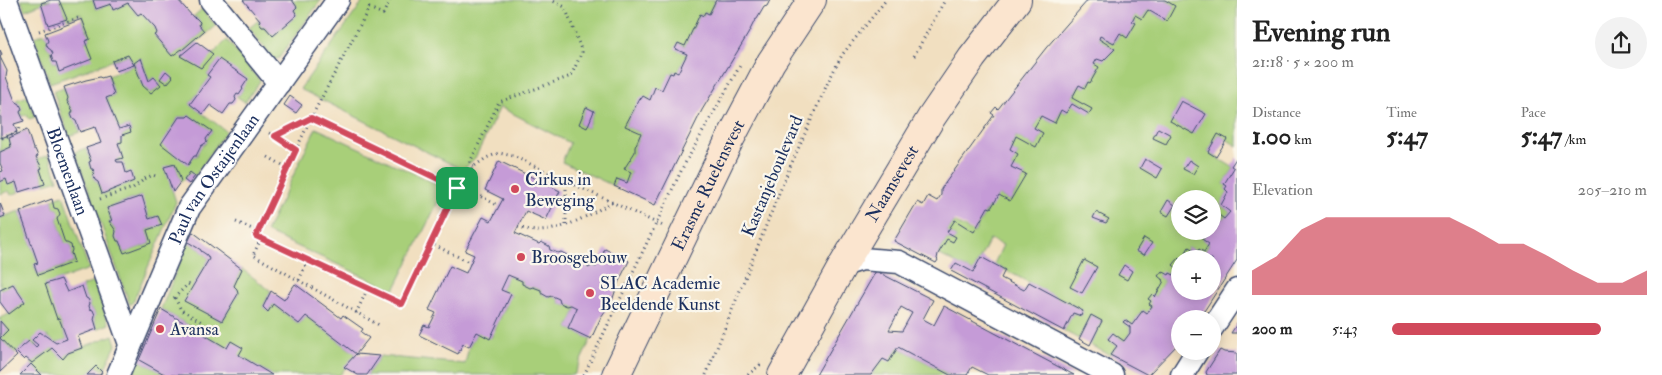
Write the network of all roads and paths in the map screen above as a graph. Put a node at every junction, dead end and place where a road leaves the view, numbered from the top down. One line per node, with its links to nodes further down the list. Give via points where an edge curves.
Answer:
1 (6, 0): 11 (street, Bloemenlaan)
2 (210, 0): 14 (street)
3 (338, 0): 14 (street, Paul van Ostaijenlaan)
4 (390, 0): 15 (path, via 383,14 369,8)
5 (552, 0): 22 (path, via 564,7 582,52 572,76 500,102 470,162)
6 (812, 0): 35 (main road, Erasme Ruelensvest, via 772,62)
7 (886, 0): 54 (path, Kastanjeboulevard, via 842,55 829,80 786,176)
8 (945, 0): 13 (path)
9 (1017, 0): 40 (main road, Naamsevest, via 931,118)
10 (81, 17): 11 (path)
11 (20, 38): 28 (street, Bloemenlaan)
12 (746, 56): 31 (path, via 683,167)
13 (914, 56)
14 (279, 83): 16 (street, Paul van Ostaijenlaan)
15 (311, 118): 18 (path); 20 (path); 26 (path)
16 (251, 122): 18 (path); 49 (street, Paul van Ostaijenlaan, via 189,208)
17 (19, 127): 19 (path, via 18,132)
18 (275, 136): 20 (path)
19 (2, 138)
20 (296, 150): 23 (path)
21 (268, 158): 23 (path)
22 (473, 167): 25 (path, via 499,153 513,156); 26 (path)
23 (288, 168): 34 (path)
24 (158, 177): 28 (path, via 153,175 133,188)
25 (566, 181): 27 (path); 32 (path)
26 (458, 186): 29 (path); 37 (path)
27 (613, 202): 31 (path); 32 (path)
28 (80, 206): 49 (street, Bloemenlaan)
29 (499, 206)
30 (236, 222): 34 (path)
31 (656, 223): 35 (path); 52 (path)
32 (566, 225): 33 (path, via 535,231)
33 (518, 227)
34 (258, 231): 36 (path, via 256,236)
35 (682, 235): 53 (main road, Erasme Ruelensvest)
36 (261, 239): 38 (path); 41 (path, via 254,255)
37 (430, 243): 39 (path); 42 (path, via 402,304)
38 (308, 260): 41 (path); 42 (path)
39 (471, 263)
40 (844, 265): 55 (main road, Naamsevest); 56 (street, via 862,259 899,262)
41 (298, 280): 45 (path)
42 (368, 288): 45 (path)
43 (1237, 290): 46 (street)
44 (175, 298): 47 (path, via 181,310)
45 (356, 313): 48 (path)
46 (1221, 314)
47 (202, 322)
48 (379, 325)
49 (130, 344): 51 (street, Paul van Ostaijenlaan)
50 (1192, 360): 57 (street)
51 (118, 375)
52 (584, 375)
53 (616, 375)
54 (706, 375)
55 (782, 375)
56 (1112, 375)
57 (1182, 375)

